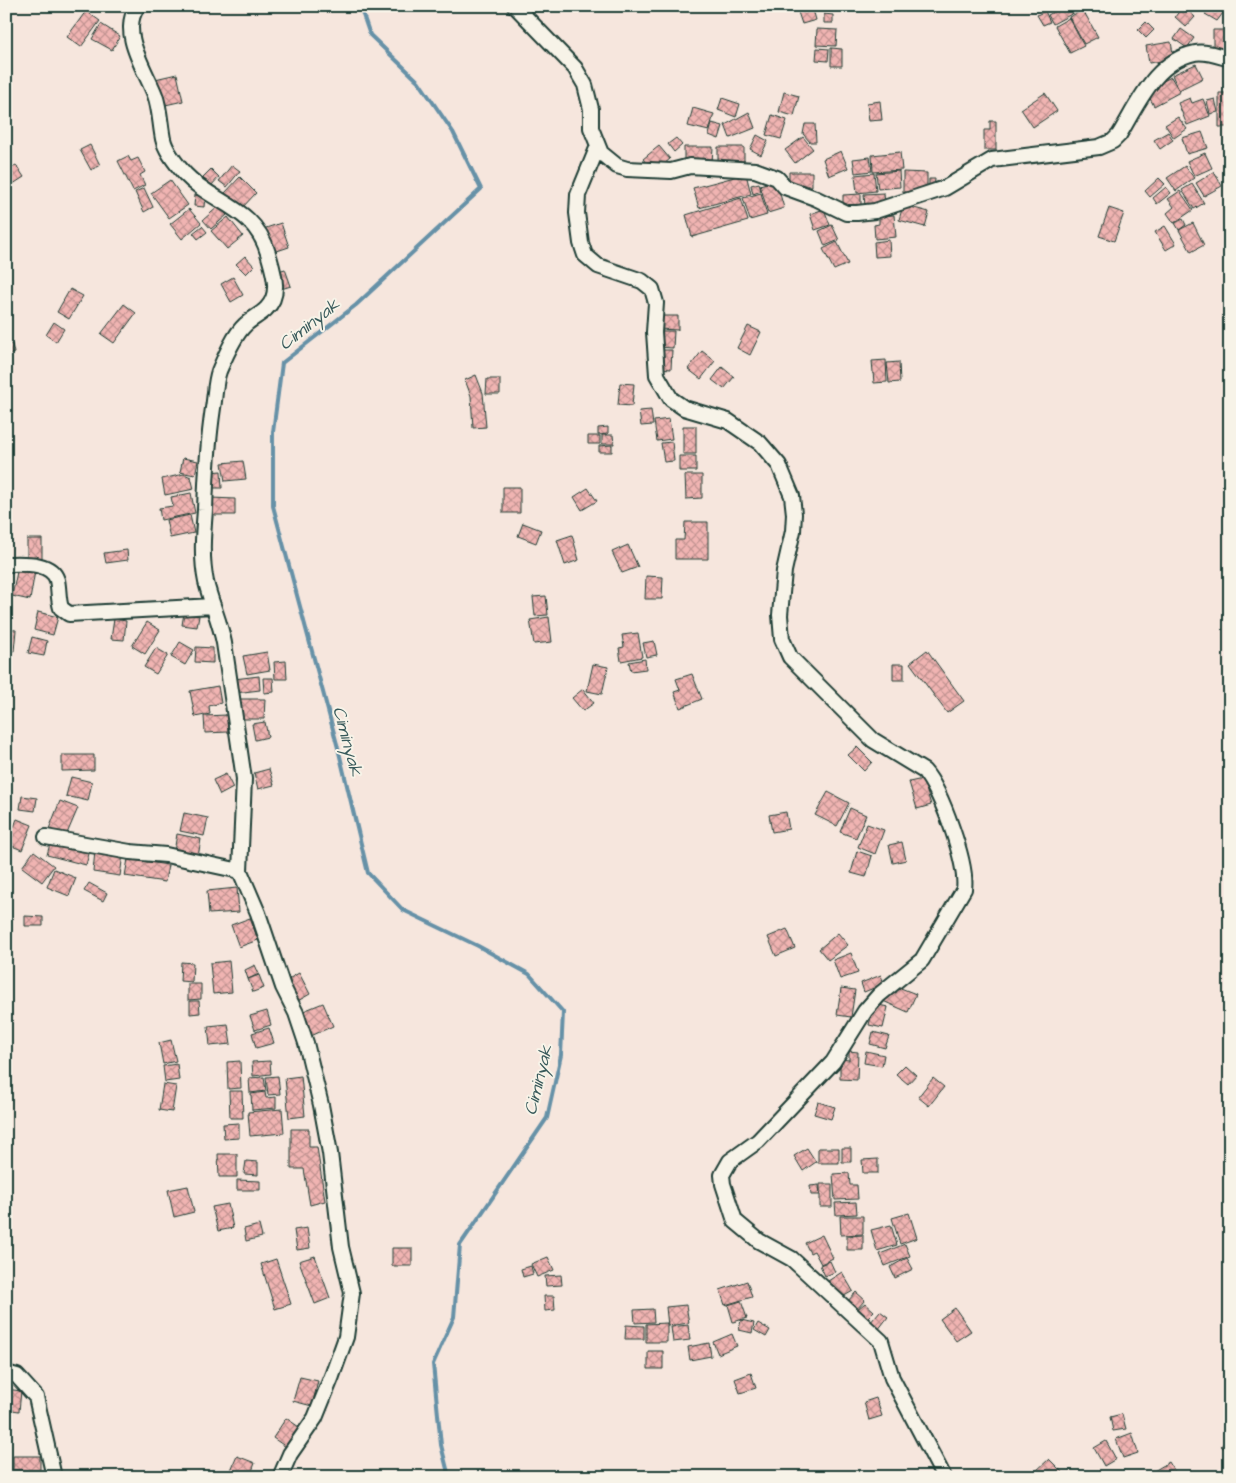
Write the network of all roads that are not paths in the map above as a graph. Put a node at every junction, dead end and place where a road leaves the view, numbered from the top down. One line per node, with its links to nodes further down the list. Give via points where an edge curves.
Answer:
1 (138, 6): 6 (street, via 134,11 132,35 155,96 163,141 186,175 202,190 242,214 259,232 276,285 274,299 244,326 218,374 209,434 203,546 206,582)
2 (514, 6): 4 (street, via 575,68 585,85 591,128)
3 (1230, 59): 4 (street, via 1196,53 1168,66 1149,85 1113,141 1099,147 992,160 945,188 875,211 846,213 785,187 777,178 755,170 690,166 671,170 627,169 607,159)
4 (598, 146): 12 (street, via 578,195 580,243 585,255 598,266 642,281 652,290 656,303 657,375 671,399 684,408 728,421 760,443 780,465 792,496 794,514 780,614 782,639 790,658 873,740 930,778 938,790 964,872 964,890 922,960 879,995 833,1062 758,1141 730,1161 722,1175 735,1221 759,1241 792,1259 881,1341 892,1378)
5 (6, 564): 6 (street, via 49,569 57,581 61,608 69,614)
6 (213, 606): 8 (street, via 224,643 244,779)
7 (46, 837): 8 (street, via 166,855)
8 (240, 871): 11 (street, via 306,1043 330,1153 341,1247 352,1293 346,1337 329,1384 315,1418 290,1454)
9 (6, 1373): 10 (street, via 17,1376 36,1397)
10 (54, 1477)
11 (280, 1477)
12 (944, 1477)

